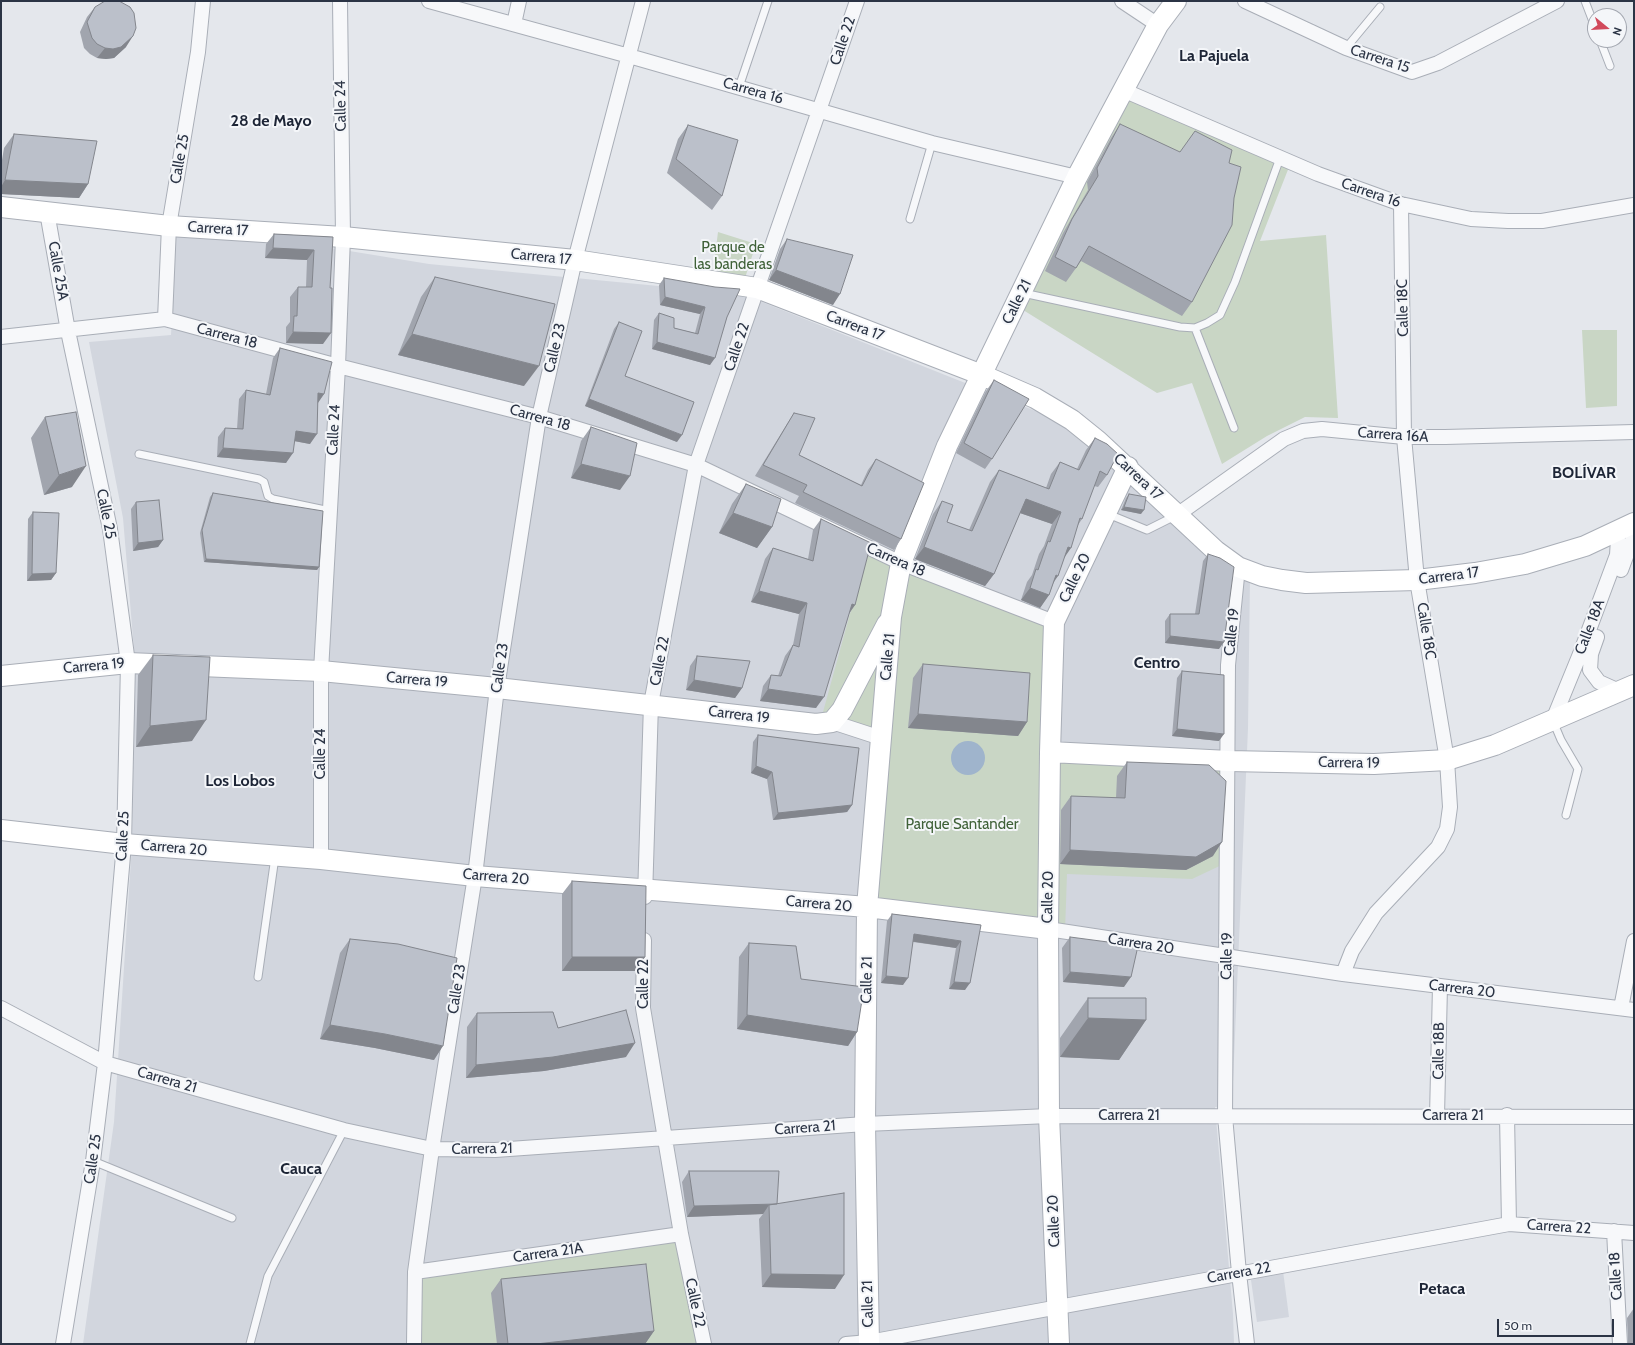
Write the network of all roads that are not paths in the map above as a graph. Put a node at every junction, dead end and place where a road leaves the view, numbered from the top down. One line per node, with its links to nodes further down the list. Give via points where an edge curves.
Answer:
1 (203, 1): 30 (street, Calle 25, via 198,52)
2 (340, 1): 31 (street, Calle 24)
3 (429, 1): 13 (street, Carrera 16)
4 (519, 1): 13 (street)
5 (643, 1): 17 (street, Calle 23)
6 (768, 1): 19 (lane)
7 (857, 1): 21 (street, Calle 22)
8 (1122, 1): 14 (street)
9 (1176, 1): 14 (main road, Calle 21)
10 (1245, 1): 15 (street, Carrera 15)
11 (1557, 1): 15 (street, Carrera 15, via 1438,63 1412,72)
12 (1380, 7): 15 (lane)
13 (514, 24): 17 (street, Carrera 16)
14 (1158, 25): 20 (main road, Calle 21)
15 (1346, 48)
16 (1603, 48): 18 (lane)
17 (629, 56): 19 (street, Carrera 16); 32 (street, Calle 23)
18 (1610, 66)
19 (738, 87): 21 (street, Carrera 16)
20 (1123, 90): 23 (street, Carrera 16); 24 (main road, Calle 21)
21 (819, 110): 22 (street, Carrera 16); 33 (street, Calle 22)
22 (932, 143): 24 (street, Carrera 16); 29 (lane)
23 (1280, 158): 25 (street, Carrera 16); 36 (lane, via 1235,282 1220,315)
24 (1077, 177): 34 (main road, Calle 21)
25 (1401, 204): 26 (street, Carrera 16, via 1471,219 1508,221 1542,221); 44 (street, Calle 18C)
26 (1634, 205)
27 (1, 207): 28 (main road, Carrera 17)
28 (47, 212): 30 (main road, Carrera 17); 37 (street, Calle 25A)
29 (910, 219)
30 (169, 226): 31 (main road, Carrera 17); 35 (street, Calle 25)
31 (343, 237): 32 (main road, Carrera 17); 39 (street, Calle 24)
32 (575, 260): 33 (main road, Carrera 17); 41 (street, Calle 23)
33 (757, 288): 40 (main road, Carrera 17); 46 (street, Calle 22)
34 (1021, 293): 36 (lane); 40 (main road, Calle 21)
35 (165, 319): 37 (street, Carrera 18); 39 (street, Carrera 18)
36 (1195, 328): 42 (lane)
37 (68, 330): 38 (street, Carrera 18); 58 (street, Calle 25, via 110,529)
38 (1, 337)
39 (338, 366): 41 (street, Carrera 18); 48 (street, Calle 24)
40 (982, 375): 47 (main road, Carrera 17, via 1035,398 1072,420); 53 (main road, Calle 21, via 947,446)
41 (539, 417): 46 (street, Carrera 18); 61 (street, Calle 23)
42 (1234, 428)
43 (1634, 432): 44 (street, Carrera 16A)
44 (1404, 437): 50 (street, Carrera 16A, via 1322,429 1303,431 1284,439); 55 (street, Calle 18C)
45 (139, 454): 48 (lane, via 259,480 264,482 268,496 273,499)
46 (696, 465): 53 (street, Carrera 18); 63 (street, Calle 22)
47 (1128, 467): 49 (main road, Calle 20); 50 (main road, Carrera 17)
48 (330, 512): 59 (street, Calle 24)
49 (1106, 513): 50 (lane, via 1147,530); 57 (main road, Calle 20)
50 (1177, 515): 54 (main road, Carrera 17, via 1216,551)
51 (1634, 523): 52 (main road, Carrera 17)
52 (1625, 534): 55 (main road, Carrera 17, via 1525,564 1475,574); 62 (street, Calle 18A, via 1589,662 1590,670 1599,682); 64 (street, Calle 18A, via 1618,539 1617,555)
53 (901, 564): 56 (main road, Calle 21); 57 (street, Carrera 18)
54 (1238, 567): 55 (main road, Carrera 17, via 1262,576 1306,583); 69 (street, Calle 19, via 1228,665)
55 (1417, 580): 68 (street, Calle 18C)
56 (891, 617): 65 (main road, Calle 21, via 842,710); 66 (main road, Calle 21)
57 (1054, 622): 67 (main road, Calle 20)
58 (128, 663): 59 (main road, Carrera 19); 60 (main road, Carrera 19); 72 (street, Calle 25)
59 (321, 671): 61 (main road, Carrera 19); 74 (street, Calle 24)
60 (1, 676)
61 (497, 688): 63 (main road, Carrera 19); 75 (street, Calle 23)
62 (1626, 688): 64 (main road, Carrera 19)
63 (651, 704): 65 (main road, Carrera 19, via 816,724); 76 (street, Calle 22)
64 (1552, 720): 68 (main road, Carrera 19, via 1495,745); 70 (lane, via 1578,769)
65 (832, 722): 66 (street)
66 (881, 738): 77 (main road, Calle 21)
67 (1050, 752): 69 (main road, Carrera 19); 80 (main road, Calle 20)
68 (1447, 760): 69 (main road, Carrera 19, via 1374,764); 83 (street, Calle 18C, via 1450,807 1447,829 1438,847 1376,913 1352,951)
69 (1229, 761): 82 (street, Calle 19)
70 (1566, 815)
71 (1, 830): 72 (main road, Carrera 20)
72 (124, 844): 73 (main road, Carrera 20); 88 (street, Calle 25)
73 (275, 856): 74 (main road, Carrera 20); 84 (lane)
74 (321, 859): 75 (main road, Carrera 20)
75 (475, 876): 76 (main road, Carrera 20); 97 (street, Calle 23)
76 (645, 890): 77 (main road, Carrera 20); 78 (street, Calle 22)
77 (867, 907): 80 (main road, Carrera 20); 94 (main road, Calle 21)
78 (645, 914)
79 (644, 929): 96 (street, Calle 22, via 643,1008)
80 (1048, 929): 82 (street, Carrera 20); 90 (main road, Calle 20)
81 (1634, 941): 87 (street)
82 (1226, 957): 83 (street, Carrera 20); 91 (street, Calle 19)
83 (1343, 974): 85 (street, Carrera 20)
84 (258, 977)
85 (1440, 986): 87 (street, Carrera 20); 92 (street, Calle 18B)
86 (1, 1008): 88 (street, Carrera 21)
87 (1627, 1009)
88 (105, 1063): 95 (street, Carrera 21); 98 (street, Calle 25)
89 (1507, 1115): 92 (street, Carrera 21); 93 (street, Carrera 21); 100 (street)
90 (1050, 1116): 91 (street, Carrera 21); 94 (street, Carrera 21); 106 (main road, Calle 20)
91 (1225, 1116): 92 (street, Carrera 21); 105 (street, Calle 19)
92 (1437, 1116)
93 (1634, 1117)
94 (865, 1124): 96 (street, Carrera 21); 107 (main road, Calle 21)
95 (344, 1130): 97 (street, Carrera 21); 109 (lane, via 268,1276)
96 (663, 1137): 97 (street, Carrera 21, via 495,1150); 103 (street, Calle 22)
97 (432, 1149): 104 (street, Calle 23)
98 (93, 1161): 99 (lane); 108 (street, Calle 25)
99 (232, 1218)
100 (1509, 1224): 101 (street, Carrera 22); 105 (street, Carrera 22)
101 (1614, 1231): 102 (street, Carrera 22); 115 (street, Calle 18)
102 (1634, 1233)
103 (681, 1234): 104 (street, Carrera 21A); 111 (street, Calle 22)
104 (415, 1272): 110 (street, Calle 23)
105 (1239, 1273): 106 (street, Carrera 22); 114 (street, Calle 19)
106 (1057, 1306): 107 (street, Carrera 22); 113 (main road, Calle 20)
107 (869, 1343): 112 (street, Carrera 22)
108 (63, 1344)
109 (250, 1344)
110 (414, 1344)
111 (704, 1344)
112 (846, 1344)
113 (1059, 1344)
114 (1247, 1344)
115 (1620, 1344)

